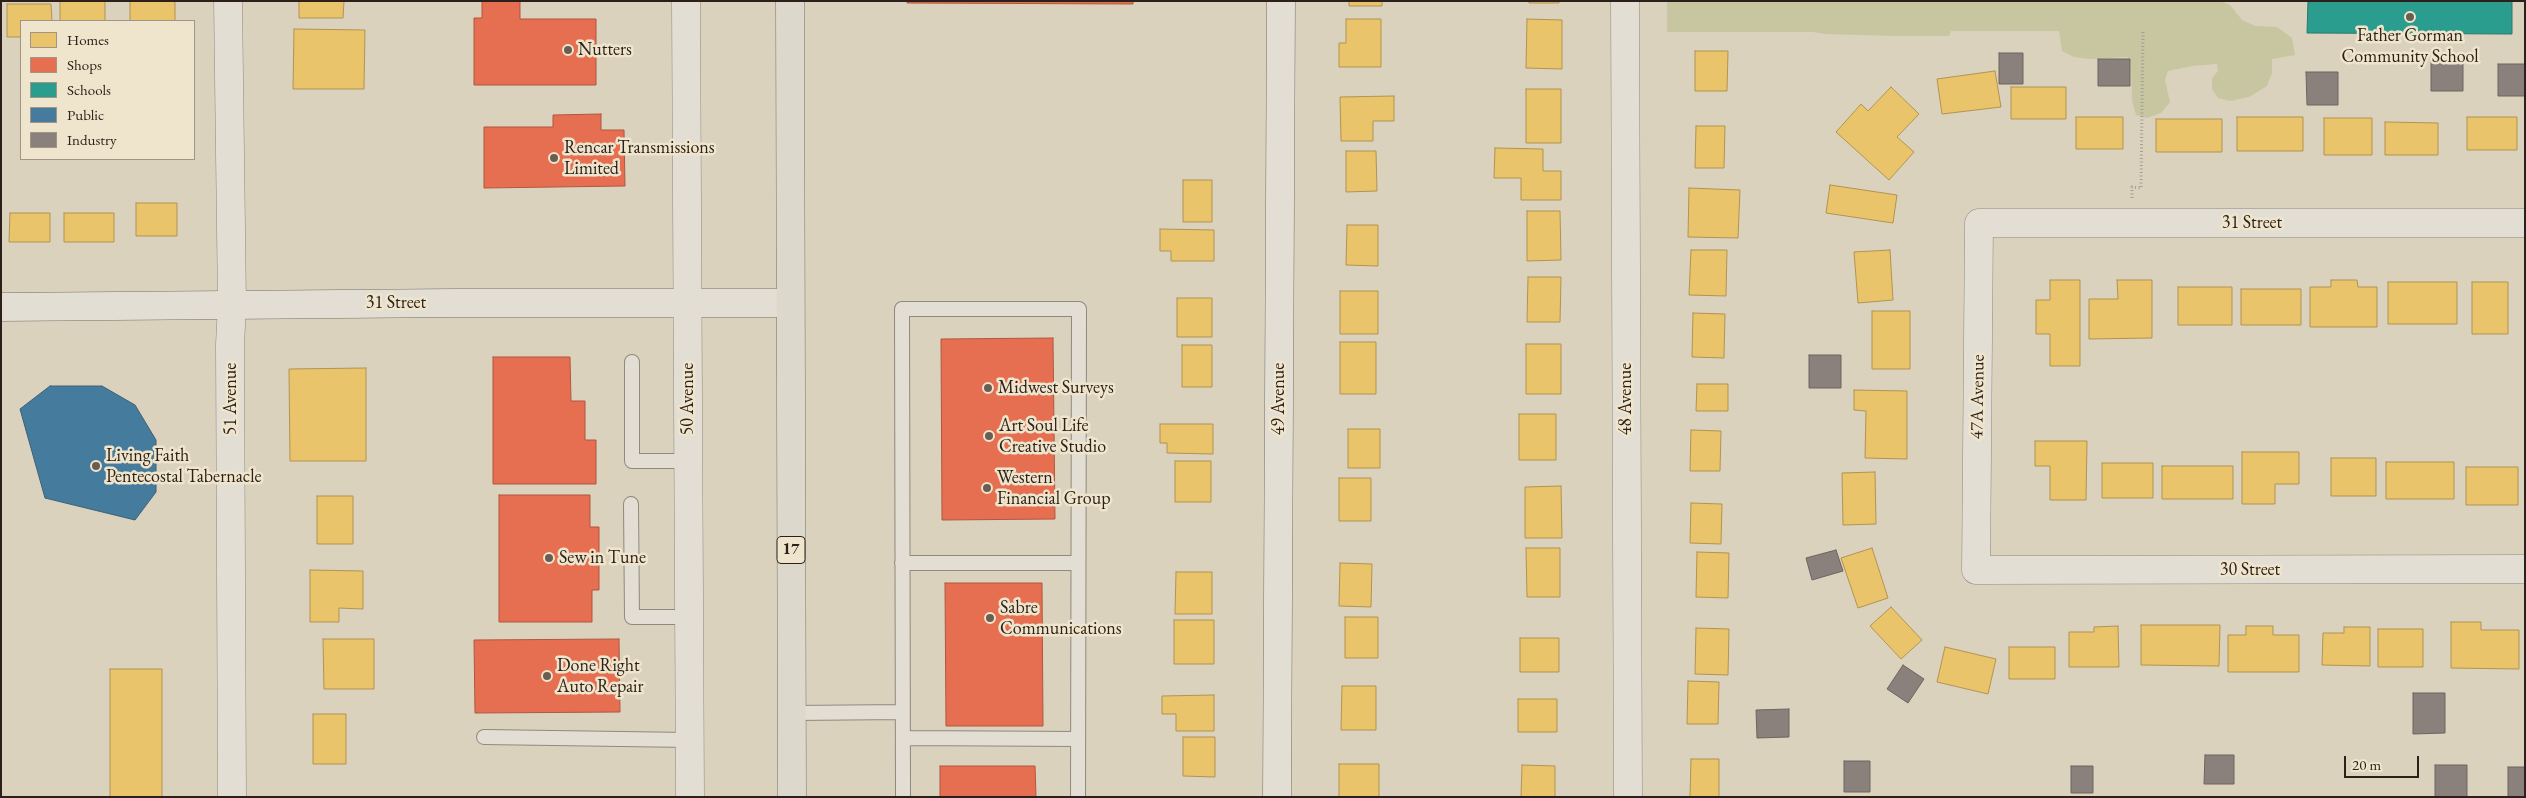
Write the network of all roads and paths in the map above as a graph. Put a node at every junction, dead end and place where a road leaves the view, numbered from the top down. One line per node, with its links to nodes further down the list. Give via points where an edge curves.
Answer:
1 (228, 1): 12 (street, 51 Avenue)
2 (686, 1): 10 (street, 50 Avenue)
3 (790, 1): 11 (main road, 17)
4 (1281, 1): 33 (street, 49 Avenue)
5 (1625, 1): 34 (street, 48 Avenue)
6 (2143, 31): 7 (path, via 2141,188)
7 (2132, 187)
8 (1979, 223): 9 (street, 31 Street); 20 (street, 47A Avenue)
9 (2525, 223)
10 (688, 302): 11 (street, 31 Street); 12 (street, 31 Street); 15 (street, 50 Avenue)
11 (790, 303): 23 (main road, 17)
12 (232, 305): 13 (street, 31 Street); 28 (street, 51 Avenue)
13 (1, 307)
14 (632, 362): 15 (lane, via 632,461)
15 (688, 461): 21 (street, 50 Avenue)
16 (631, 504): 21 (lane, via 632,617)
17 (902, 563): 18 (lane); 18 (lane, via 902,309 1079,309); 22 (lane)
18 (1078, 563): 26 (lane)
19 (2525, 569): 20 (street, 30 Street)
20 (1976, 570)
21 (690, 617): 27 (street, 50 Avenue)
22 (903, 712): 23 (lane); 25 (lane)
23 (792, 713): 30 (main road, 17)
24 (484, 737): 27 (lane)
25 (904, 738): 26 (lane); 31 (lane)
26 (1078, 738): 32 (lane)
27 (690, 740): 29 (street, 50 Avenue)
28 (232, 797)
29 (690, 797)
30 (792, 797)
31 (903, 797)
32 (1078, 797)
33 (1277, 797)
34 (1628, 797)

